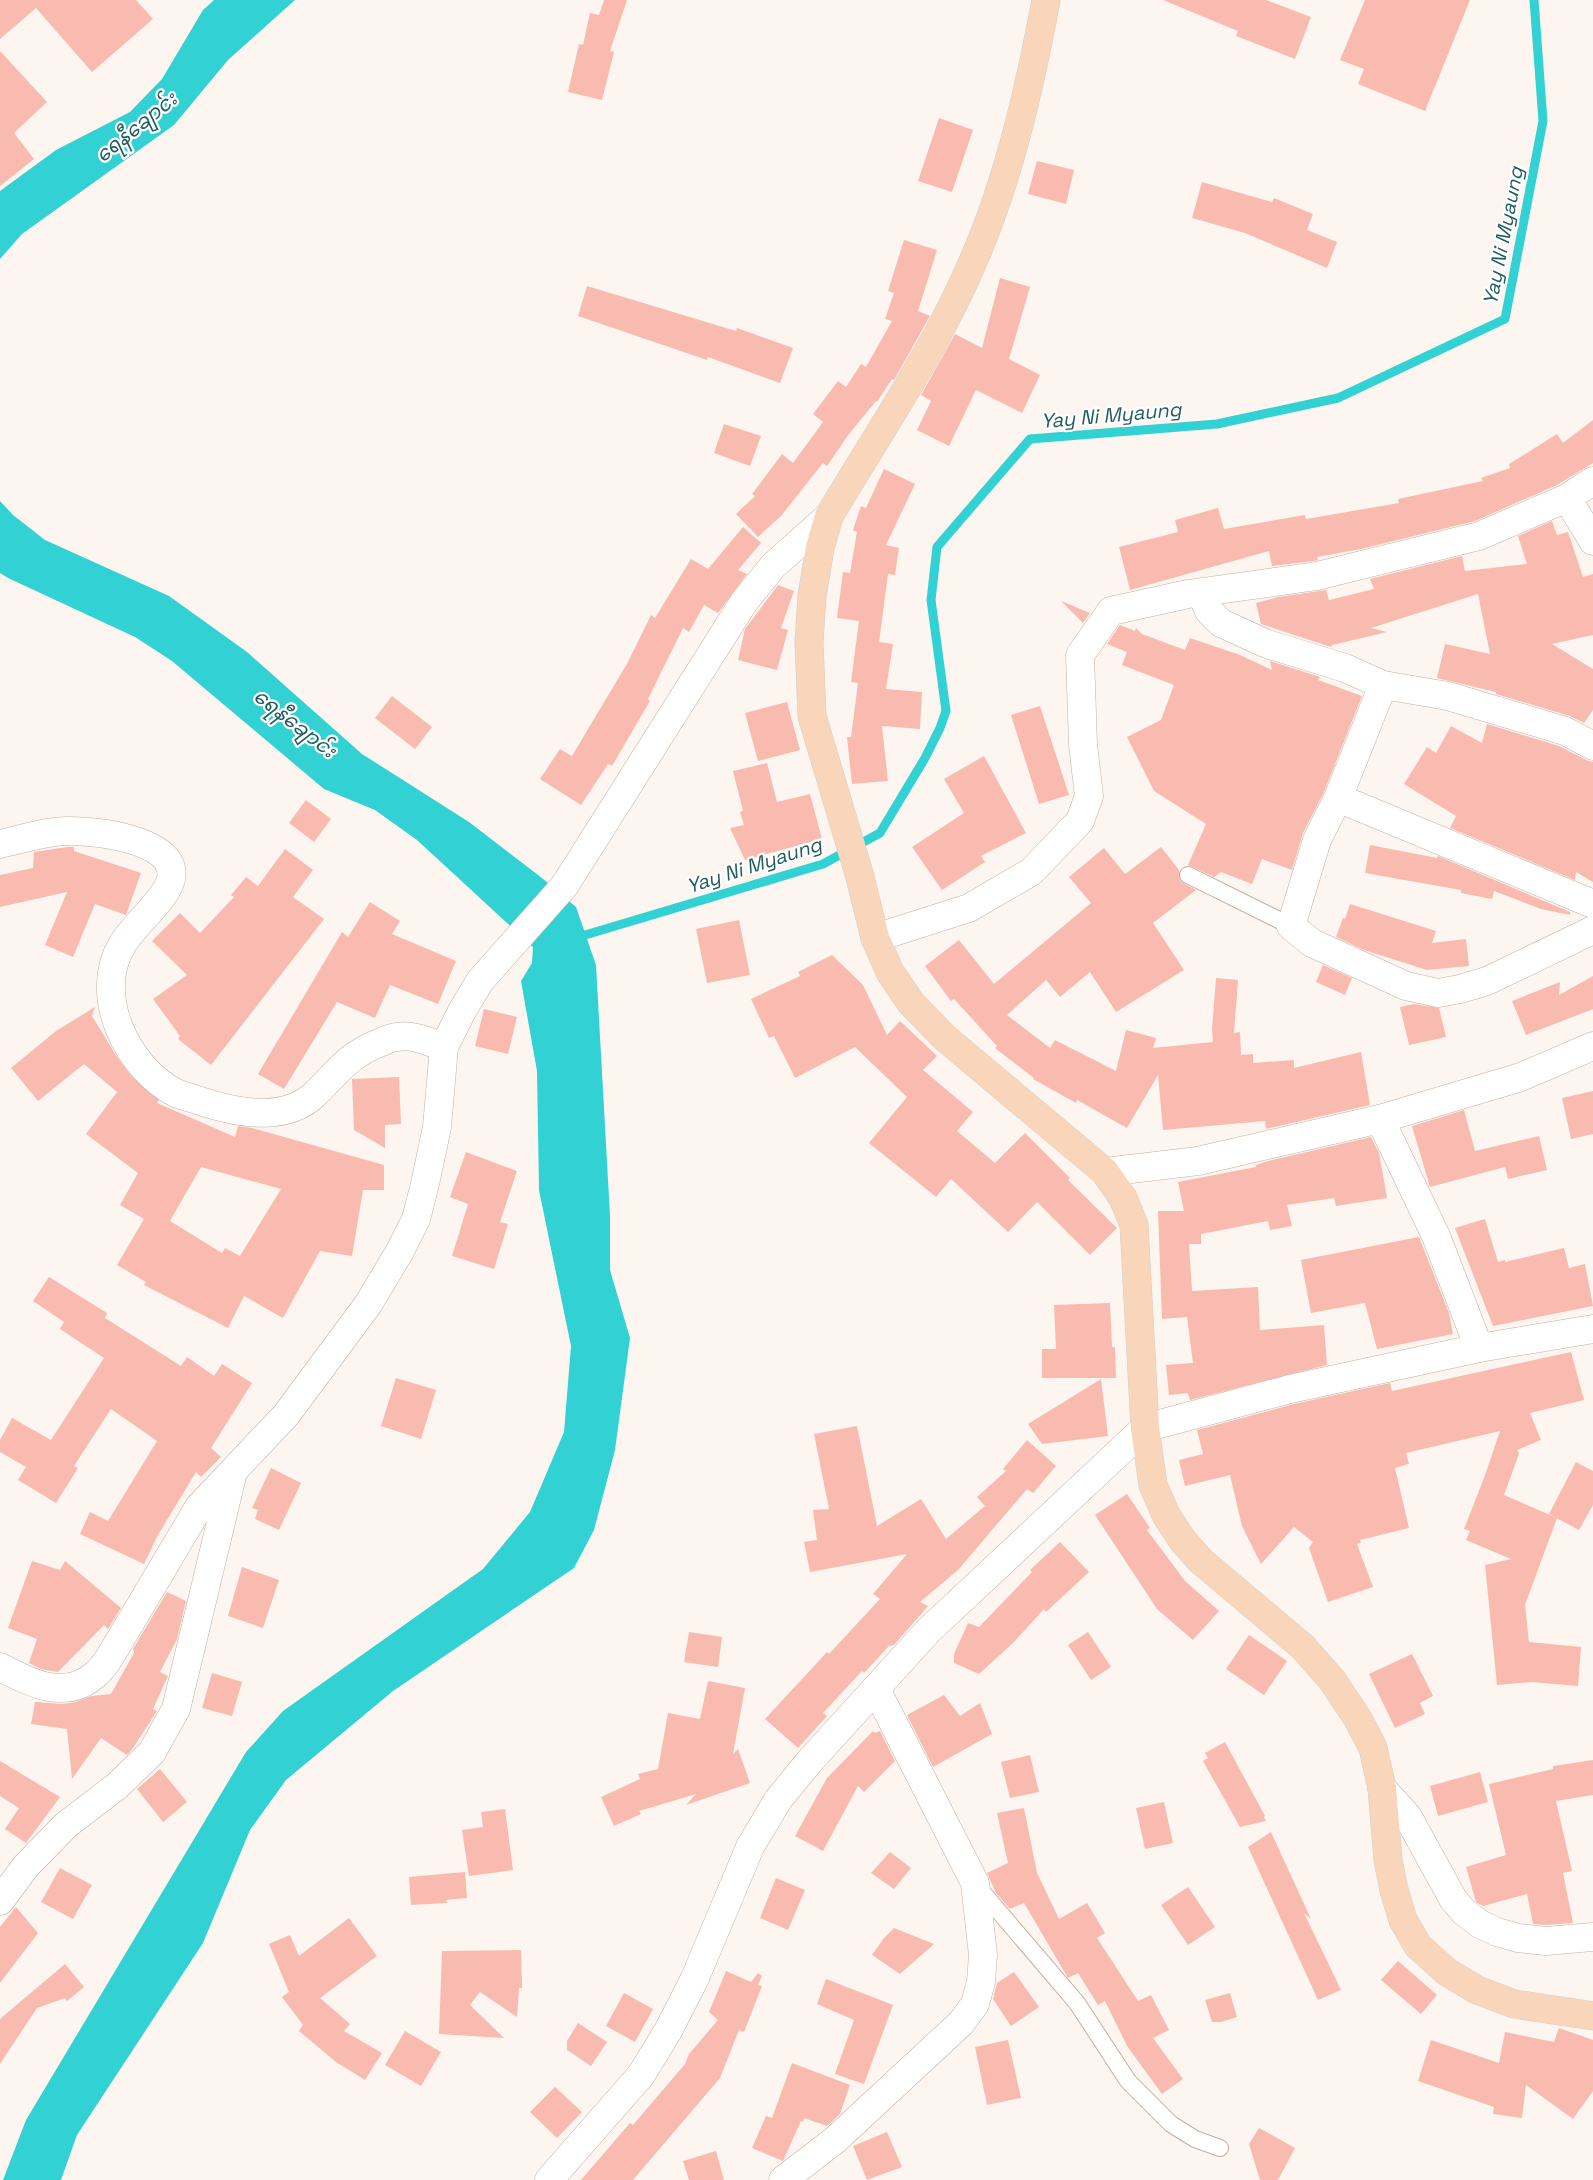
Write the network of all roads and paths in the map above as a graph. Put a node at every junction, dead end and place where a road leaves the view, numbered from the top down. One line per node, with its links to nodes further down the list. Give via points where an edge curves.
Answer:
1 (1046, 0): 4 (main road, via 1030,79 998,194 974,259 933,341)
2 (1593, 481): 3 (street)
3 (1567, 498): 5 (street); 6 (street, via 1479,536 1317,576)
4 (829, 516): 15 (main road, via 812,596 809,642 812,716); 17 (street, via 773,566 744,602 565,885 480,981)
5 (1593, 541)
6 (1200, 593): 7 (street, via 1209,611 1221,623 1267,644 1345,668); 15 (street, via 1111,611 1080,655 1089,796 1080,821 1031,872 969,908)
7 (1383, 685): 8 (street, via 1448,696 1500,711 1565,731); 9 (street)
8 (1593, 746)
9 (1338, 798): 12 (street); 13 (street, via 1317,840)
10 (0, 844): 17 (street, via 56,832 94,832 138,842 166,857 171,866 171,879 163,894 121,946 113,968 112,995 116,1022 130,1050 151,1074 176,1092 226,1109 274,1113 314,1096 342,1065 363,1050 396,1036 412,1036)
11 (1188, 875): 13 (lane)
12 (1593, 904)
13 (1291, 926): 14 (street, via 1312,943 1329,951 1406,986 1438,993 1487,981)
14 (1593, 930)
15 (876, 938): 19 (main road, via 895,980 911,1003 944,1037)
16 (1593, 1046): 18 (street, via 1521,1077)
17 (444, 1047): 23 (street, via 437,1127 416,1219 369,1303 286,1416)
18 (1380, 1120): 19 (street, via 1198,1161); 21 (street, via 1436,1236)
19 (1105, 1172): 22 (main road, via 1123,1198 1134,1225)
20 (1593, 1329): 21 (street)
21 (1479, 1348): 22 (street, via 1290,1389)
22 (1145, 1428): 25 (street, via 928,1630); 26 (main road, via 1154,1485 1166,1515 1183,1542 1303,1647 1332,1680 1373,1748)
23 (234, 1471): 24 (street, via 199,1507 98,1672 66,1688 48,1688); 28 (street, via 176,1709 152,1752 117,1786 66,1825 26,1866)
24 (0, 1667)
25 (876, 1689): 27 (street); 32 (street, via 778,1800 750,1847 695,1978 668,2031 641,2075)
26 (1382, 1788): 29 (street, via 1408,1817 1453,1899 1480,1924 1497,1932 1537,1940); 30 (main road, via 1394,1890 1403,1920 1418,1946 1447,1972 1477,1990 1514,2004)
27 (975, 1883): 31 (lane, via 1077,2003 1128,2081 1171,2124 1195,2139); 33 (street, via 983,1955 982,1982 976,2004 961,2023 835,2140)
28 (0, 1901)
29 (1593, 1937)
30 (1593, 2016)
31 (1220, 2148)
32 (549, 2180)
33 (784, 2180)

